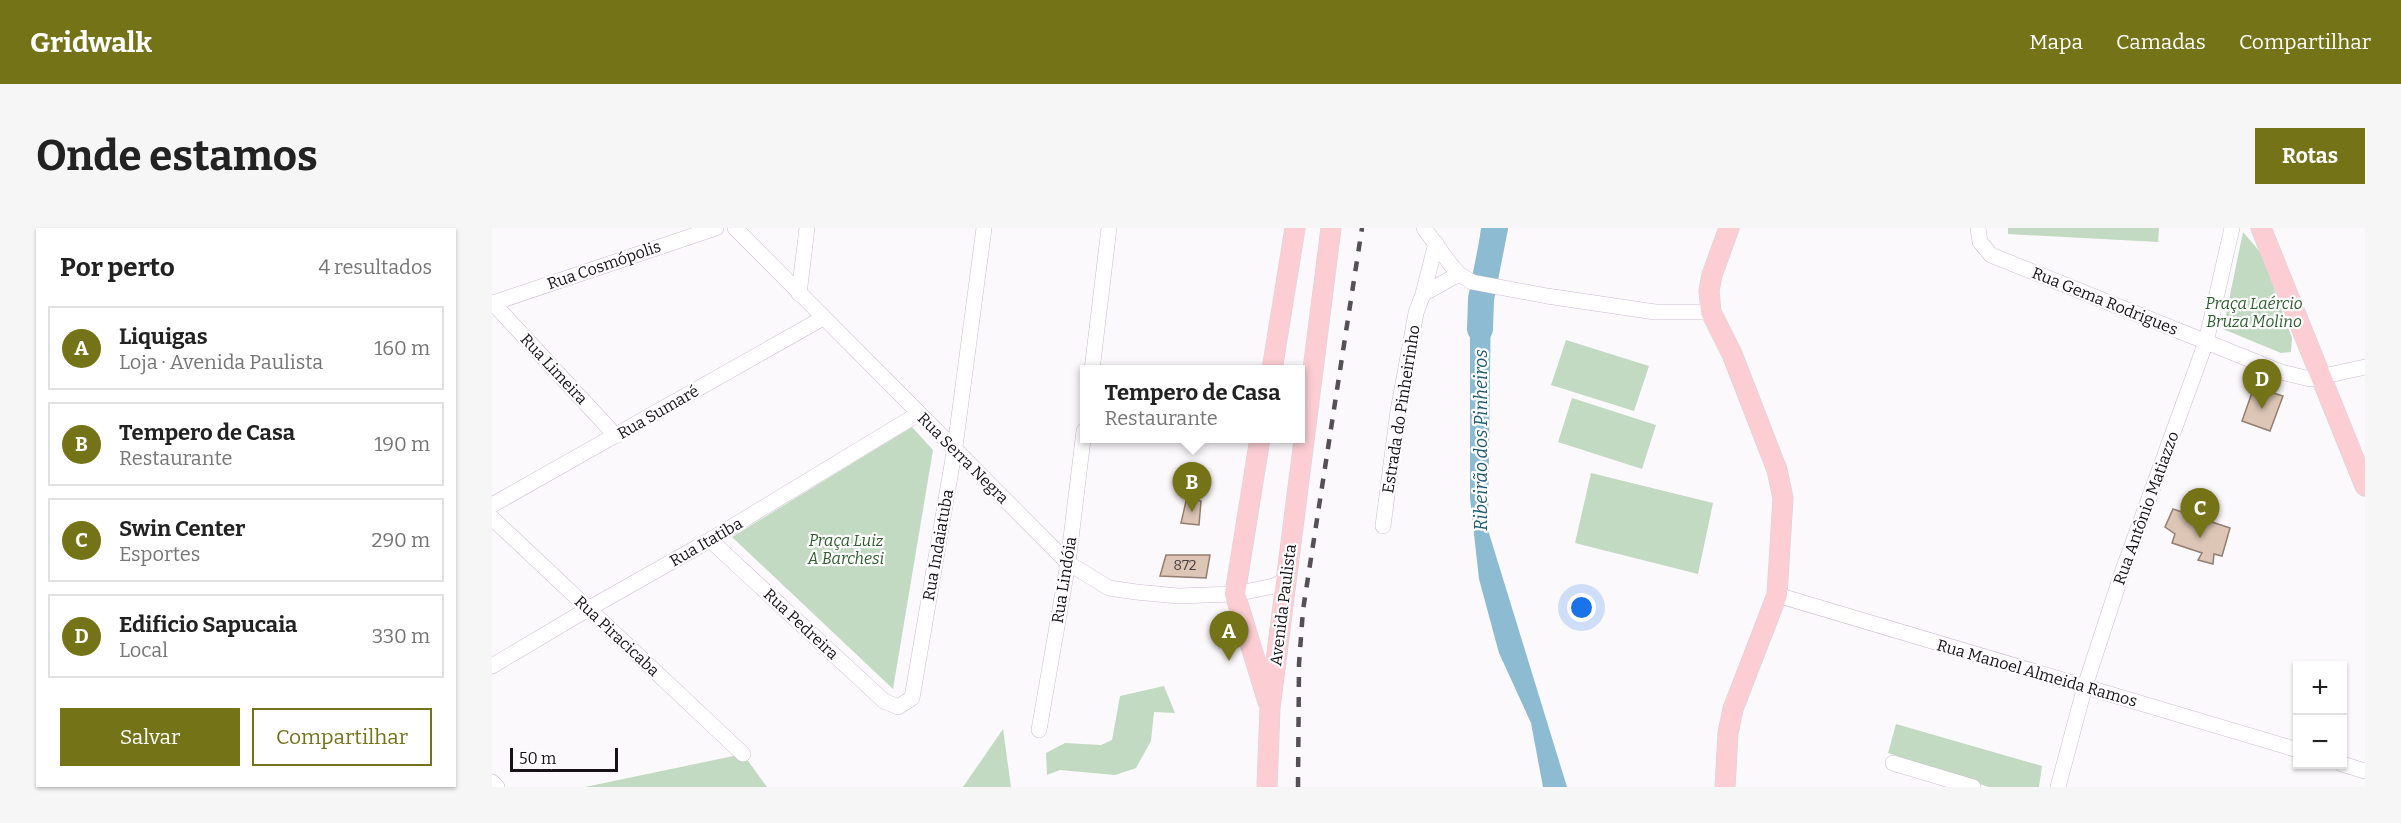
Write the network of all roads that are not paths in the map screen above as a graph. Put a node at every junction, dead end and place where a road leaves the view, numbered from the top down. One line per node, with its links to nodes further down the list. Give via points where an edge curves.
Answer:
1 (716, 228): 17 (street, Rua Cosmópolis)
2 (735, 228): 15 (street, Rua Serra Negra)
3 (807, 228): 15 (street)
4 (984, 228): 31 (street, Rua Indaiatuba)
5 (1109, 228): 21 (street)
6 (1295, 228): 22 (main road)
7 (1330, 228): 26 (main road, Avenida Paulista)
8 (1424, 228): 13 (street)
9 (1729, 228): 18 (main road, via 1712,274)
10 (1978, 228): 20 (street, Rua Gema Rodrigues, via 1980,242 1991,255)
11 (2232, 228): 20 (street, Rua Antônio Matiazzo)
12 (2261, 228): 24 (main road)
13 (1436, 243): 14 (street); 16 (street, Estrada do Pinheirinho)
14 (1465, 278): 16 (street); 18 (street, via 1501,288 1655,312)
15 (799, 294): 19 (street, Rua Serra Negra)
16 (1423, 294): 35 (street, Estrada do Pinheirinho, via 1400,400)
17 (493, 302): 27 (street, Rua Limeira)
18 (1711, 312): 40 (main road, via 1732,354 1777,470 1783,498)
19 (824, 318): 25 (street, Rua Serra Negra); 27 (street, Rua Sumaré)
20 (2206, 342): 24 (street, Rua Gema Rodrigues, via 2281,372 2310,379); 43 (street, Rua Antônio Matiazzo)
21 (1092, 365)
22 (1273, 365)
23 (2365, 367): 24 (street, Rua Gema Rodrigues)
24 (2321, 376): 32 (main road)
25 (918, 414): 31 (street, Rua Serra Negra); 36 (street, Rua Itatiba)
26 (1305, 428)
27 (616, 436): 33 (street, Rua Sumaré)
28 (1082, 443): 37 (street, Rua Lindóia)
29 (1259, 443): 39 (main road, Avenida Paulista)
30 (1303, 443): 38 (main road, Avenida Paulista)
31 (955, 447): 37 (street, Rua Serra Negra); 44 (street, Rua Indaiatuba, via 912,698)
32 (2365, 486)
33 (492, 506)
34 (492, 518): 41 (street, Rua Piracicaba)
35 (1383, 526)
36 (710, 540): 41 (street, Rua Itatiba); 44 (street, Rua Pedreira)
37 (1068, 563): 39 (street, Rua Serra Negra, via 1109,588 1178,596); 46 (street, Rua Lindóia)
38 (1286, 580): 39 (street, Rua Serra Negra); 45 (main road, Avenida Paulista)
39 (1235, 594): 45 (main road, Avenida Paulista)
40 (1777, 595): 43 (street, Rua Manoel Almeida Ramos); 55 (main road, via 1733,709)
41 (588, 609): 42 (street, Rua Itatiba); 48 (street, Rua Piracicaba)
42 (492, 666)
43 (2085, 686): 47 (street, Rua Manoel Almeida Ramos); 57 (street, Rua Antônio Matiazzo)
44 (893, 706)
45 (1270, 708): 54 (main road)
46 (1040, 730)
47 (2293, 748)
48 (743, 754)
49 (1893, 763): 56 (street)
50 (2347, 765): 51 (street)
51 (2365, 771)
52 (492, 782): 53 (street)
53 (497, 787)
54 (1267, 787)
55 (1725, 787)
56 (1973, 787)
57 (2058, 787)

